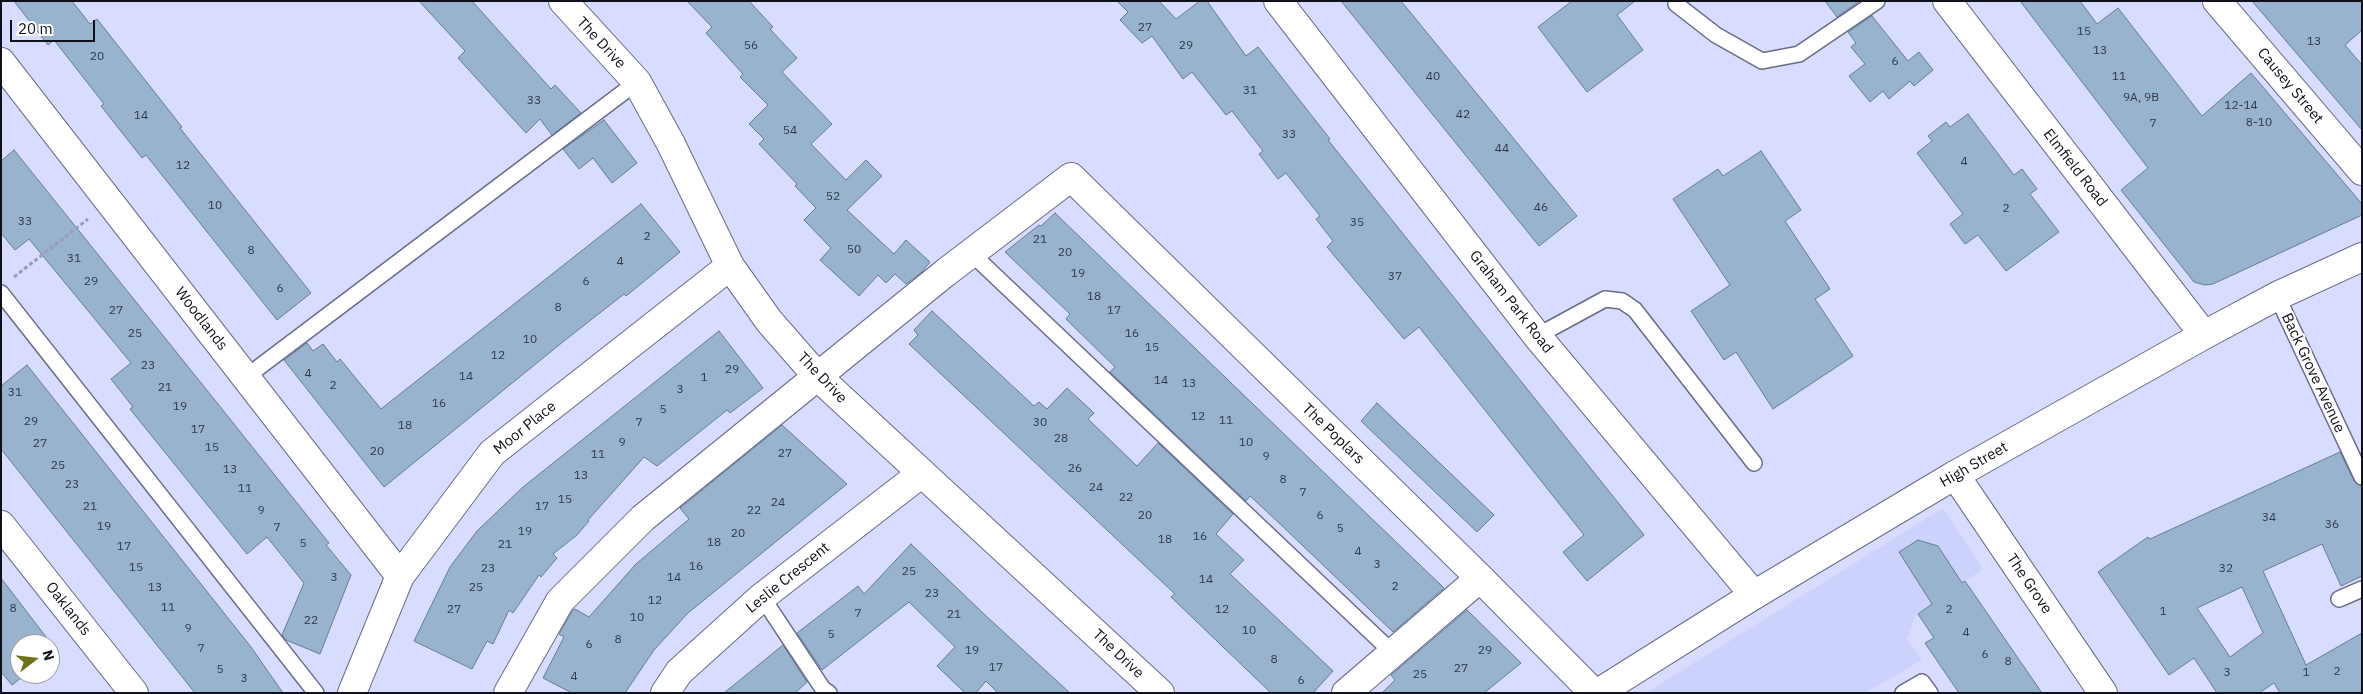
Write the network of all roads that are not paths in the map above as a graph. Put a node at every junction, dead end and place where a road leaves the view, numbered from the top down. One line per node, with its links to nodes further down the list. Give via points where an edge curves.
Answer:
1 (563, 1): 8 (street, The Drive)
2 (1278, 1): 16 (street, Graham Park Road)
3 (1877, 1): 6 (lane, via 1799,54 1762,61 1716,35)
4 (1947, 1): 15 (street, Elmfield Road)
5 (2217, 1): 9 (street, Causey Street)
6 (1676, 4)
7 (1, 62): 17 (street, Woodlands)
8 (637, 82): 12 (street, The Drive); 17 (lane)
9 (2362, 171)
10 (971, 253): 18 (street); 25 (street, The Poplars, via 1071,177); 30 (lane)
11 (2362, 257): 14 (street, High Street)
12 (730, 266): 18 (street, The Drive, via 769,321); 24 (street, Moor Place, via 492,453)
13 (5, 287): 32 (lane)
14 (2277, 296): 15 (street, High Street); 22 (lane, Back Grove Avenue)
15 (2204, 335): 21 (street, High Street)
16 (1537, 336): 19 (lane, via 1606,299 1622,301 1635,310); 27 (street, Graham Park Road)
17 (246, 377): 24 (street, Woodlands)
18 (818, 377): 20 (street, The Drive); 34 (street, via 643,518 560,602)
19 (1754, 463)
20 (922, 473): 28 (street, Leslie Crescent); 37 (street, The Drive)
21 (1955, 475): 27 (street, High Street); 43 (street, The Grove)
22 (2362, 477)
23 (1, 525): 31 (street, Oaklands)
24 (400, 576): 33 (street, Moor Place)
25 (1480, 578): 30 (street); 39 (street, The Poplars)
26 (2362, 589): 29 (lane)
27 (1754, 595): 40 (street, High Street)
28 (762, 597): 35 (street, Leslie Crescent, via 679,672); 36 (lane, via 823,689)
29 (2339, 599)
30 (1393, 653): 38 (street)
31 (134, 693)
32 (316, 693)
33 (352, 693)
34 (508, 693)
35 (665, 693)
36 (829, 693)
37 (1160, 693)
38 (1346, 693)
39 (1594, 693)
40 (1598, 693)
41 (1903, 693): 42 (lane, via 1922,682)
42 (1930, 693)
43 (2103, 693)

